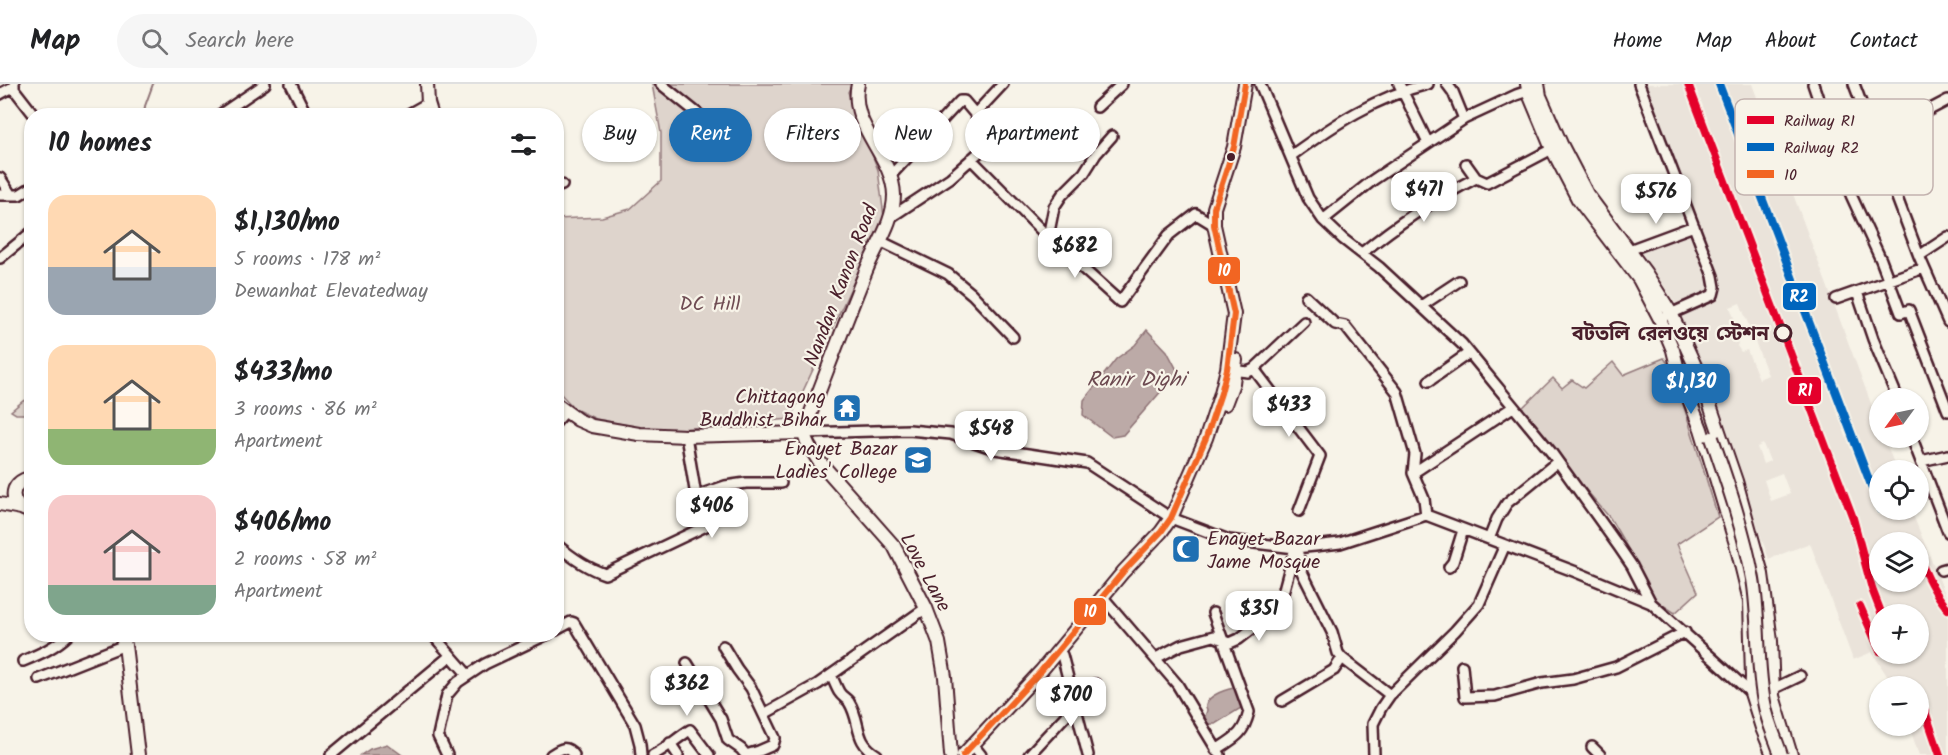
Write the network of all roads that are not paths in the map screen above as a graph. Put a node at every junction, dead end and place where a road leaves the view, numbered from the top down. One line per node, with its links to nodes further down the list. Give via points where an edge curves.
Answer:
1 (265, 84): 26 (street)
2 (291, 84): 27 (street)
3 (427, 84): 23 (main road)
4 (661, 84): 30 (street)
5 (858, 84): 42 (main road, Nandan Kanon Road, via 855,94 861,117)
6 (1003, 84): 32 (street)
7 (1122, 84): 24 (street)
8 (1245, 84): 52 (main road, via 1234,147 1214,208)
9 (1251, 84): 77 (main road, via 1242,145 1219,214 1242,311)
10 (1260, 84): 38 (street)
11 (1428, 84): 18 (street)
12 (1448, 84): 34 (street)
13 (1639, 84): 53 (street)
14 (1813, 84): 20 (street)
15 (1854, 84): 21 (street)
16 (13, 86): 19 (street); 25 (street)
17 (1531, 86): 34 (street); 37 (main road); 58 (main road, via 1540,96 1587,194)
18 (1400, 87): 36 (street); 38 (street, via 1354,112)
19 (0, 94)
20 (1818, 99)
21 (1859, 99)
22 (1948, 100): 33 (street)
23 (428, 103): 28 (street); 29 (main road)
24 (1097, 107)
25 (29, 108)
26 (230, 108)
27 (303, 108)
28 (419, 108)
29 (430, 108)
30 (691, 108)
31 (970, 108): 42 (street, via 960,101 894,172)
32 (981, 108)
33 (1933, 108)
34 (1464, 119): 36 (street)
35 (1112, 136): 54 (street, via 1054,207)
36 (1428, 143): 51 (street)
37 (1552, 149): 44 (street, via 1487,183); 69 (main road, via 1578,199)
38 (1292, 155): 51 (street, via 1308,198)
39 (968, 162): 50 (street)
40 (974, 162): 54 (street)
41 (1466, 164): 44 (street)
42 (889, 172): 50 (main road, Nandan Kanon Road, via 894,194)
43 (0, 178): 47 (street)
44 (1476, 178): 59 (street, via 1395,225)
45 (24, 192): 47 (street)
46 (0, 195): 47 (street)
47 (11, 195)
48 (1851, 195): 64 (street)
49 (1896, 195): 60 (street)
50 (891, 217): 57 (main road, Nandan Kanon Road)
51 (1323, 220): 59 (street)
52 (1214, 225): 54 (street, via 1196,214 1169,235 1119,302); 77 (main road, via 1234,314)
53 (1694, 226): 58 (street); 69 (street, via 1713,276 1713,295)
54 (1048, 237)
55 (1948, 237): 60 (street)
56 (24, 238): 61 (street)
57 (880, 241): 72 (street, via 948,274); 84 (main road, Nandan Kanon Road)
58 (1629, 250): 69 (main road)
59 (1362, 253): 68 (street)
60 (1919, 256): 62 (street)
61 (0, 258)
62 (1924, 268): 64 (street); 71 (street)
63 (1459, 281): 68 (street)
64 (1888, 281): 65 (street); 83 (street, via 1901,313 1909,310)
65 (1857, 292): 67 (street); 79 (street)
66 (1306, 297): 89 (street, via 1335,324 1344,326 1397,392 1415,454)
67 (1836, 299)
68 (1421, 306): 73 (street)
69 (1666, 316): 74 (main road); 75 (main road)
70 (1304, 322): 76 (street)
71 (1948, 322)
72 (1013, 338)
73 (1468, 353): 78 (street); 81 (street)
74 (1694, 361): 80 (main road); 136 (main road, via 1736,481 1762,574 1771,641)
75 (1677, 365): 80 (main road); 133 (main road, via 1736,544 1749,601)
76 (1254, 369): 77 (street); 99 (street, via 1320,456)
77 (1230, 370): 101 (main road)
78 (1429, 381)
79 (1893, 388)
80 (1696, 390): 164 (main road, bridge, via 1733,501 1753,580 1765,707)
81 (1513, 407): 88 (street); 89 (street)
82 (564, 410): 85 (main road, via 592,426)
83 (1948, 411)
84 (803, 434): 85 (main road); 101 (street, via 937,432 995,449 1087,463); 111 (main road, Love Lane, via 818,459 894,546)
85 (686, 436): 95 (street)
86 (1948, 454): 87 (street)
87 (1925, 460)
88 (1557, 462): 104 (street, via 1507,503); 110 (street, via 1620,547)
89 (1413, 473): 100 (street)
90 (24, 479): 93 (main road)
91 (1929, 482): 103 (street)
92 (781, 483): 95 (street, via 725,486)
93 (14, 490): 94 (main road); 97 (main road, via 14,500)
94 (0, 496)
95 (696, 496): 107 (street, via 706,526 605,574)
96 (1, 508): 98 (main road)
97 (24, 508)
98 (24, 509)
99 (1299, 512)
100 (1426, 515): 102 (street); 106 (street, via 1340,543)
101 (1175, 516): 106 (street, via 1229,540); 109 (main road); 159 (main road)
102 (1463, 530): 104 (street); 108 (street)
103 (1948, 532)
104 (1489, 539): 105 (street)
105 (1504, 545): 110 (street); 138 (street, via 1479,604)
106 (1296, 548): 115 (street, via 1279,608 1239,639 1230,643); 125 (street)
107 (564, 551)
108 (1449, 567)
109 (1106, 601): 122 (main road); 124 (street)
110 (1651, 603): 114 (street)
111 (926, 609): 131 (street); 158 (main road, Love Lane, via 944,665)
112 (1213, 613): 115 (street)
113 (564, 626): 152 (street, via 574,623 635,725)
114 (1685, 632): 128 (street, via 1616,668 1495,696 1465,697); 129 (street)
115 (1222, 640): 124 (street, via 1214,636 1195,641); 144 (street, via 1249,711 1245,727)
116 (60, 642): 126 (street)
117 (118, 642): 134 (street)
118 (122, 642): 147 (main road)
119 (439, 642): 123 (street)
120 (530, 642): 130 (street)
121 (723, 646): 141 (street)
122 (1062, 655): 140 (street); 145 (main road)
123 (450, 656): 130 (street); 148 (street)
124 (1155, 658): 144 (street, via 1177,684)
125 (1342, 658): 138 (street); 139 (street, via 1334,670)
126 (24, 661)
127 (687, 663): 156 (street, via 721,719 728,740)
128 (1462, 666)
129 (1728, 673): 133 (street); 137 (street)
130 (468, 675): 149 (street, via 447,695 438,736)
131 (831, 675): 141 (street); 157 (street, via 839,692 848,699 862,743)
132 (1800, 676): 136 (street)
133 (1752, 678): 136 (street); 137 (main road)
134 (39, 679)
135 (1095, 684): 140 (street)
136 (1772, 688): 165 (main road)
137 (1751, 693): 163 (main road)
138 (1390, 695): 161 (street, via 1373,724)
139 (1282, 701)
140 (1075, 704): 146 (street); 160 (street)
141 (764, 714): 156 (street, via 775,741)
142 (670, 743): 153 (street); 154 (street); 155 (street, via 690,730)
143 (1592, 747): 162 (street)
144 (1218, 752)
145 (977, 753)
146 (1087, 753)
147 (138, 755)
148 (331, 755)
149 (447, 755)
150 (551, 755): 151 (street, via 566,748)
151 (574, 755)
152 (641, 755)
153 (653, 755)
154 (678, 755)
155 (709, 755)
156 (746, 755)
157 (877, 755)
158 (951, 755)
159 (963, 755)
160 (1029, 755)
161 (1374, 755)
162 (1600, 755)
163 (1773, 755)
164 (1781, 755)
165 (1791, 755)

